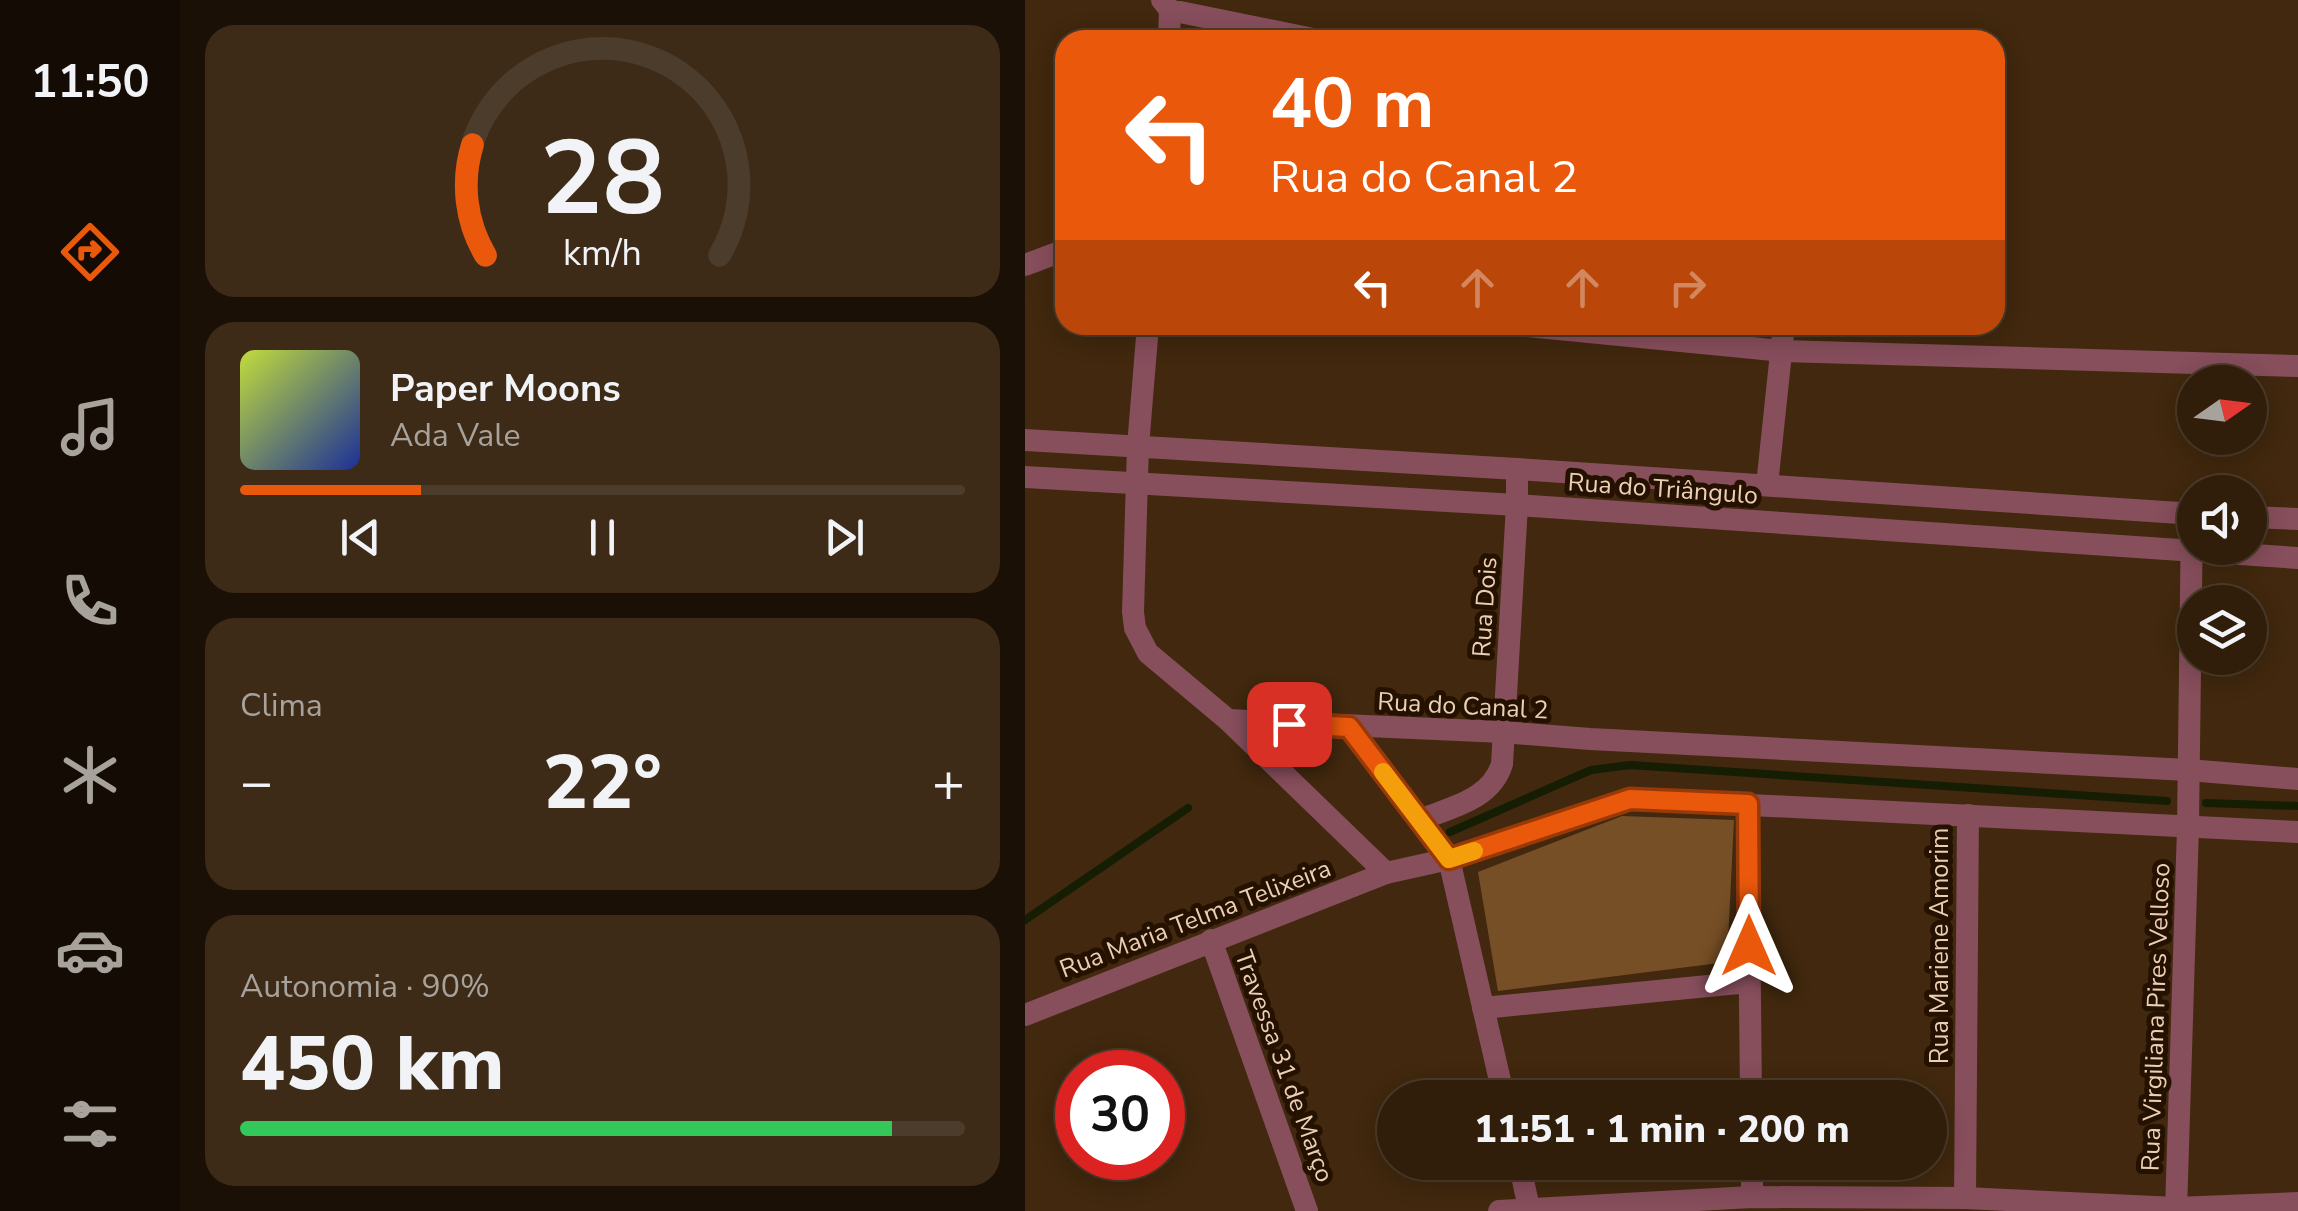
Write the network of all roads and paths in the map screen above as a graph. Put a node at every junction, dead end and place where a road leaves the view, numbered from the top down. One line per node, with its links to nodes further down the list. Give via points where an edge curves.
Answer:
1 (1166, 5): 2 (street); 3 (street)
2 (1168, 30)
3 (1259, 30)
4 (1055, 254): 5 (street)
5 (1025, 264)
6 (1147, 335): 12 (street)
7 (1620, 335): 9 (street)
8 (1783, 335): 9 (street)
9 (1782, 351): 10 (street); 16 (street)
10 (2298, 366)
11 (1025, 440): 12 (street, Rua do Triângulo)
12 (1137, 446): 13 (street, Rua do Triângulo); 15 (street)
13 (1517, 469): 16 (street, Rua do Triângulo); 17 (street, Rua Dois)
14 (1025, 478): 15 (street, Rua do Triângulo)
15 (1136, 485): 17 (street, Rua do Triângulo); 25 (street, via 1135,628 1148,654)
16 (1767, 485): 18 (street, Rua do Triângulo)
17 (1517, 506): 21 (street, Rua do Triângulo); 27 (street, Rua Dois)
18 (2177, 513)
19 (2267, 518): 20 (street)
20 (2298, 519)
21 (2177, 549)
22 (2267, 556): 23 (street, Rua do Triângulo)
23 (2298, 558)
24 (2191, 565): 28 (street, Rua Virgiliana Pires Velloso)
25 (1228, 720): 26 (street, Rua do Canal 2); 36 (street)
26 (1349, 727): 27 (street, Rua do Canal 2); 32 (street)
27 (1503, 732): 28 (street, Rua do Canal 2); 32 (street, Rua Dois, via 1491,786)
28 (2188, 770): 29 (street, Rua do Canal 2); 33 (street, Rua Virgiliana Pires Velloso)
29 (2298, 779)
30 (1748, 804): 31 (street); 35 (street, via 1630,799); 38 (street)
31 (1968, 815): 33 (street); 46 (street, Rua Mariene Amorim)
32 (1420, 820): 35 (street)
33 (2188, 827): 34 (street); 49 (street, Rua Virgiliana Pires Velloso)
34 (2298, 832)
35 (1449, 859): 36 (street); 39 (street)
36 (1386, 873): 37 (street, Rua Maria Telma Telixeira)
37 (1211, 940): 40 (street, Rua Maria Telma Telixeira); 50 (street, Travessa 31 de Março)
38 (1749, 982): 39 (street); 42 (street)
39 (1483, 1008): 41 (street)
40 (1025, 1015)
41 (1500, 1080)
42 (1751, 1080)
43 (1523, 1180): 48 (street)
44 (1752, 1180): 45 (street)
45 (1752, 1197): 46 (street); 48 (street)
46 (1965, 1198): 49 (street)
47 (2298, 1203): 49 (street)
48 (1529, 1208): 51 (street)
49 (2176, 1209)
50 (1307, 1211)
51 (1499, 1211)

